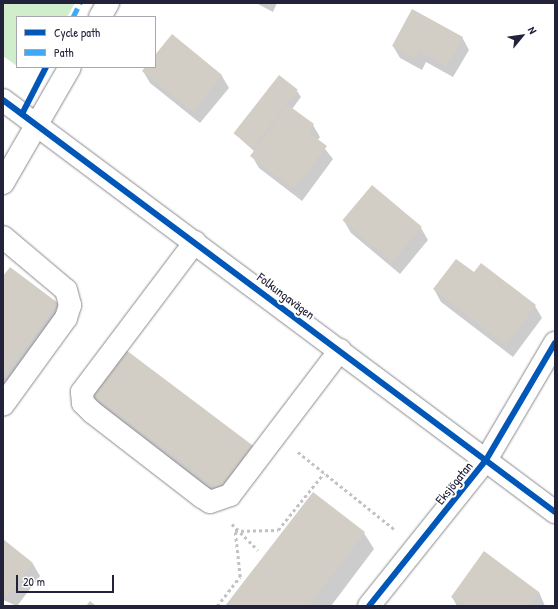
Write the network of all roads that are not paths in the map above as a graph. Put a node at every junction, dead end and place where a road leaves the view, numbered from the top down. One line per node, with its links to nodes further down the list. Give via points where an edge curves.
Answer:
1 (108, 3): 2 (street)
2 (101, 16)
3 (69, 68): 5 (street)
4 (3, 100): 5 (street, Folkungavägen)
5 (37, 124): 6 (street); 8 (street, Folkungavägen)
6 (3, 183)
7 (3, 237): 11 (street, via 66,290 70,305 66,318)
8 (195, 242): 10 (street, Folkungavägen); 10 (street, via 82,392 83,403 202,497 210,502 230,495)
9 (555, 343): 12 (street, Eksjögatan)
10 (340, 350): 12 (street, Folkungavägen)
11 (3, 405)
12 (486, 460): 13 (street, Folkungavägen); 14 (street, Eksjögatan)
13 (555, 512)
14 (368, 606)

